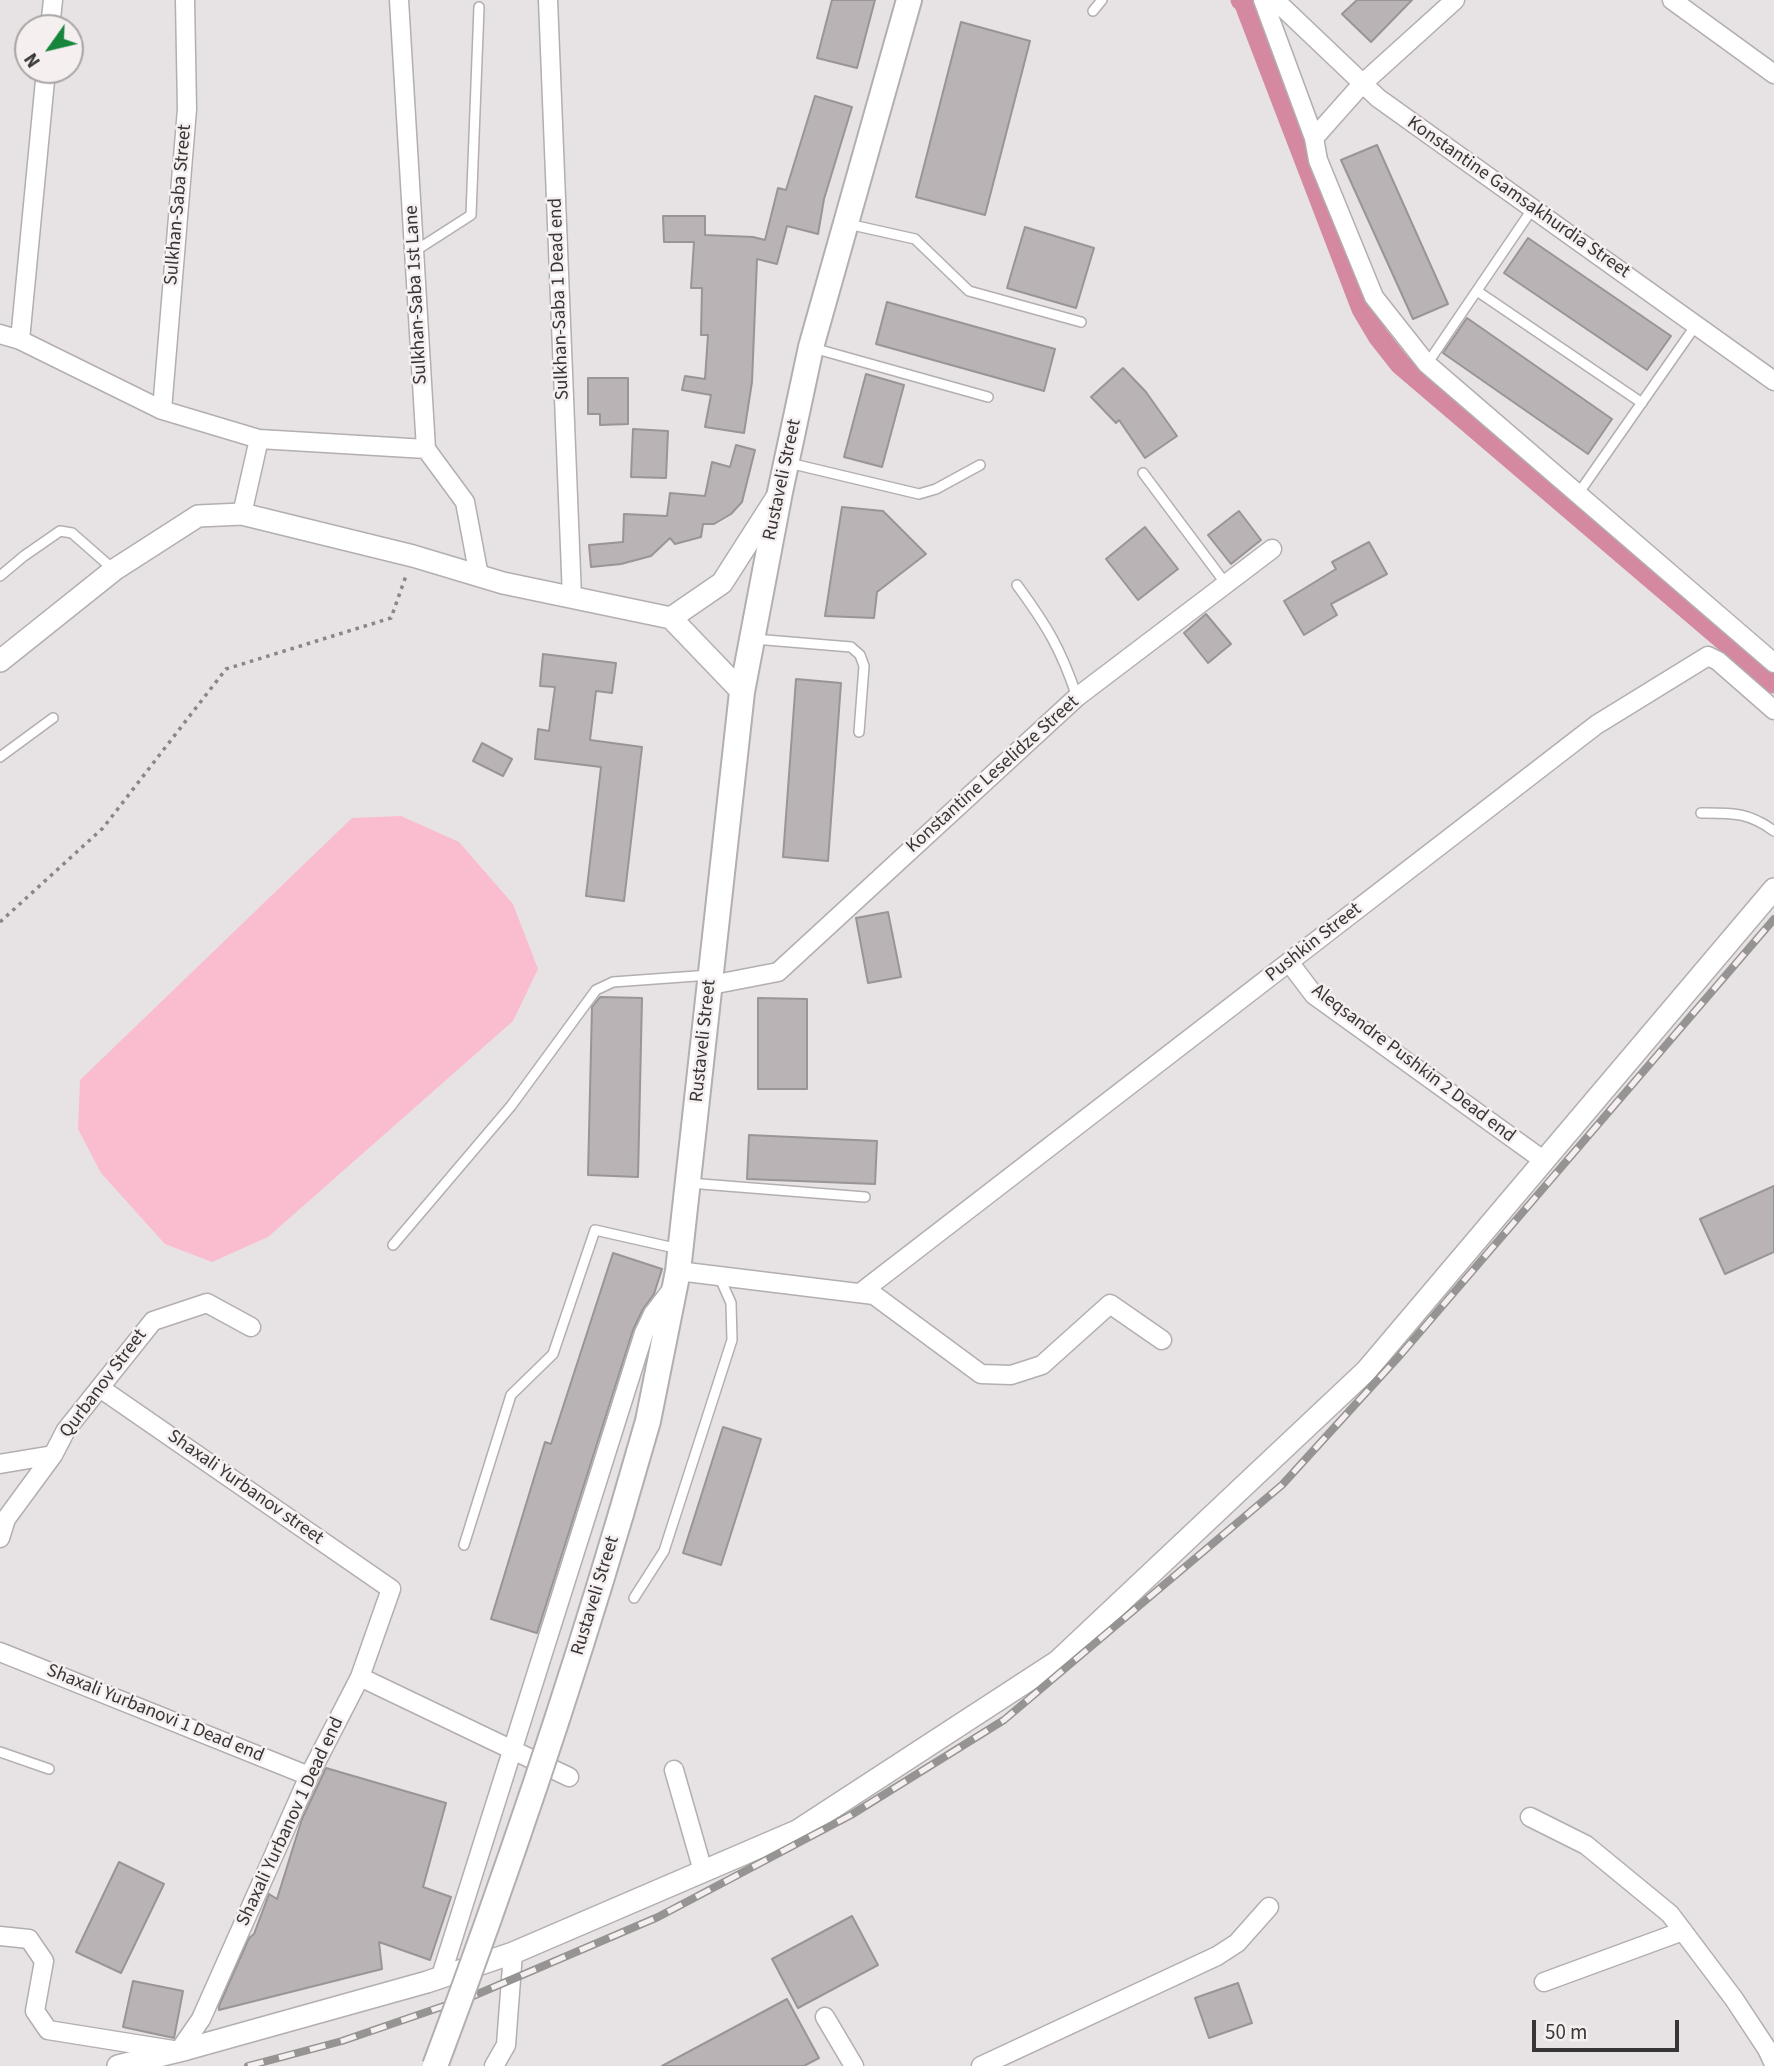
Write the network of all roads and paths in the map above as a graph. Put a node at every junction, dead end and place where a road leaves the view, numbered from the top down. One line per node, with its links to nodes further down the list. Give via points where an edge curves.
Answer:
1 (185, 0): 29 (street, Sulkhan-Saba Street, via 187,109)
2 (399, 0): 18 (street, Sulkhan-Saba 1st Lane)
3 (548, 0): 45 (street, Sulkhan-Saba 1 Dead end)
4 (909, 0): 17 (main road, Rustaveli Street)
5 (1102, 0): 11 (lane)
6 (1263, 0): 15 (street)
7 (1275, 0): 14 (street, Konstantine Gamsakhurdia Street)
8 (1455, 0): 14 (street)
9 (1672, 0): 12 (street)
10 (479, 7): 18 (lane, via 471,215)
11 (1093, 11)
12 (1774, 74)
13 (45, 84): 23 (street)
14 (1362, 84): 15 (street); 16 (street, Konstantine Gamsakhurdia Street)
15 (1314, 138): 25 (street, via 1318,160 1374,297)
16 (1533, 208): 19 (lane); 21 (street, Konstantine Gamsakhurdia Street)
17 (846, 224): 20 (lane, via 915,239 969,291); 24 (main road, Rustaveli Street)
18 (415, 251): 31 (street, Sulkhan-Saba 1st Lane)
19 (1477, 291): 25 (lane); 28 (lane)
20 (1081, 322)
21 (1696, 325): 26 (street, Konstantine Gamsakhurdia Street); 28 (lane)
22 (0, 334): 23 (street)
23 (20, 340): 29 (street)
24 (811, 347): 27 (lane); 32 (main road, Rustaveli Street)
25 (1427, 364): 36 (street)
26 (1774, 381)
27 (988, 397)
28 (1642, 403): 36 (lane)
29 (162, 410): 30 (street)
30 (260, 439): 31 (street); 37 (street)
31 (426, 449): 42 (street, via 465,502)
32 (786, 462): 33 (lane, via 919,494); 35 (main road, Rustaveli Street)
33 (980, 465)
34 (1143, 474): 43 (lane)
35 (780, 492): 46 (street, via 722,583); 47 (main road, Rustaveli Street)
36 (1578, 494): 49 (street)
37 (243, 514): 39 (street); 40 (street, via 198,516)
38 (1272, 549): 43 (street, Konstantine Leselidze Street)
39 (413, 556): 42 (street); 59 (path, via 391,618 226,669 103,828)
40 (114, 570): 41 (lane, via 72,533 60,531); 48 (street)
41 (0, 576)
42 (479, 576): 45 (street)
43 (1226, 584): 51 (street, Konstantine Leselidze Street)
44 (1017, 585): 51 (lane, via 1062,653)
45 (572, 597): 46 (street)
46 (671, 618): 50 (street)
47 (751, 639): 50 (main road, Rustaveli Street); 54 (lane, via 851,648 860,655 864,666)
48 (0, 661)
49 (1774, 663)
50 (741, 692): 61 (main road, Rustaveli Street)
51 (1077, 697): 61 (street, Konstantine Leselidze Street, via 778,972)
52 (1774, 710): 60 (street, Pushkin Street, via 1709,656 1596,725)
53 (53, 718): 55 (lane)
54 (859, 732)
55 (0, 757)
56 (1701, 813): 57 (lane, via 1739,813)
57 (1774, 831)
58 (1774, 889): 62 (street)
59 (0, 922)
60 (1289, 962): 62 (street, Aleqsandre Pushkin 2 Dead end, via 1314,995); 68 (street, Pushkin Street)
61 (711, 980): 63 (main road, Rustaveli Street); 65 (lane, via 613,982 596,990 510,1106)
62 (1544, 1160): 87 (street, via 1366,1371 1058,1661 797,1831)
63 (688, 1183): 64 (lane); 66 (main road, Rustaveli Street)
64 (866, 1197)
65 (393, 1245)
66 (678, 1269): 67 (street); 75 (lane, via 594,1230 553,1354 511,1395); 80 (street, via 644,1333); 98 (main road, Rustaveli Street, bridge, via 648,1421 589,1621)
67 (719, 1276): 68 (street); 77 (lane, via 732,1303 732,1340 664,1551)
68 (860, 1293): 70 (street, via 874,1295 981,1374 1011,1374 1042,1365 1110,1304)
69 (251, 1327): 71 (street, Qurbanov Street, via 207,1303 153,1321)
70 (1162, 1340)
71 (100, 1388): 72 (street, Qurbanov Street, via 66,1430); 76 (street, Shaxali Yurbanov street)
72 (53, 1455): 73 (street); 74 (street, Qurbanov Street, via 6,1519)
73 (0, 1464)
74 (0, 1538)
75 (464, 1545)
76 (391, 1588): 79 (street, Shaxali Yurbanov 1 Dead end)
77 (634, 1598)
78 (0, 1652): 84 (street, Shaxali Yurbanovi 1 Dead end)
79 (360, 1677): 80 (street); 84 (street, Shaxali Yurbanov 1 Dead end)
80 (512, 1750): 85 (street); 92 (street)
81 (0, 1752): 82 (lane)
82 (49, 1769)
83 (674, 1770): 87 (street)
84 (309, 1776): 95 (street, Shaxali Yurbanov 1 Dead end, via 201,2019)
85 (569, 1777)
86 (1530, 1817): 89 (street, via 1586,1846 1670,1913)
87 (703, 1871): 91 (street)
88 (1269, 1907): 101 (street, via 1237,1943 1217,1956)
89 (1684, 1931): 93 (street); 96 (street)
90 (0, 1937): 95 (street, via 29,1938 44,1961 35,2011 48,2030)
91 (513, 1953): 92 (street); 99 (street, via 506,2045)
92 (442, 1976): 95 (street)
93 (1544, 1982)
94 (825, 2017): 100 (street)
95 (179, 2051): 97 (street)
96 (1774, 2064)
97 (118, 2066)
98 (435, 2066)
99 (494, 2066)
100 (854, 2066)
101 (981, 2066)

